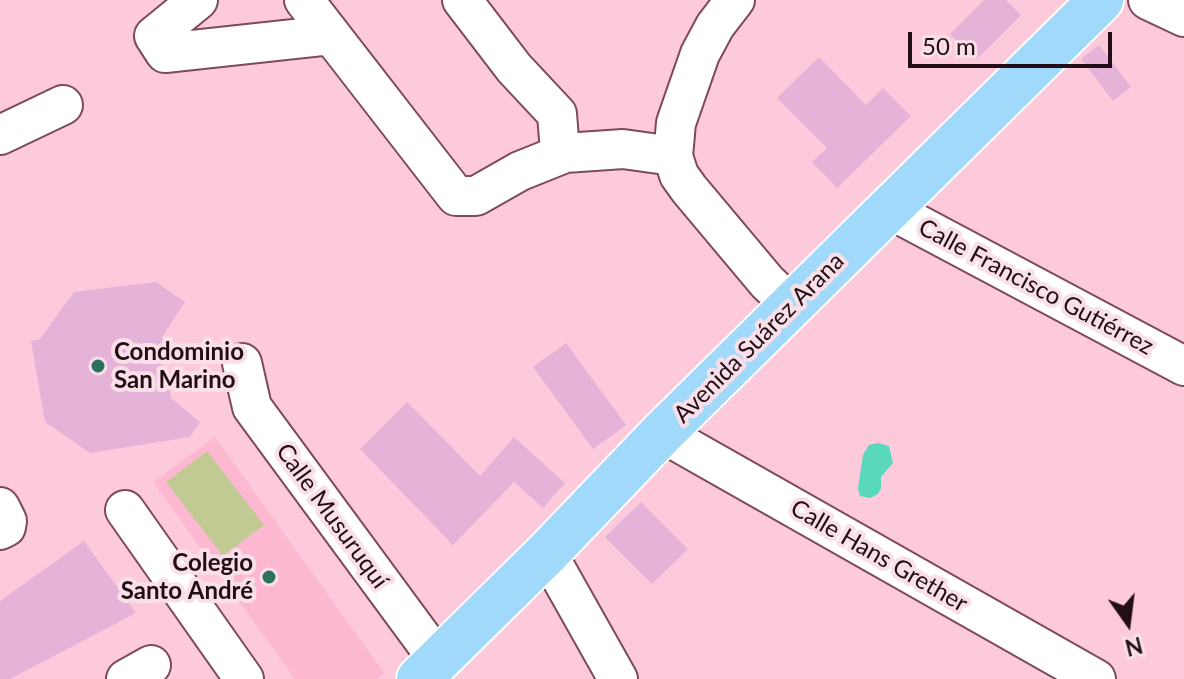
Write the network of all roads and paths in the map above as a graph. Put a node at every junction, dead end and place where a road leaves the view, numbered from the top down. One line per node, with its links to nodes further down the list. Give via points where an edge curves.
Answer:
1 (198, 0): 8 (street, via 154,36 165,53)
2 (304, 0): 8 (street)
3 (462, 0): 11 (street, via 557,114)
4 (735, 0): 12 (street, via 700,54 676,123)
5 (1101, 0): 13 (main road, Avenida Suárez Arana)
6 (1148, 0): 7 (street)
7 (1184, 17)
8 (331, 35): 11 (street, via 456,196 476,196)
9 (63, 105): 10 (street)
10 (0, 135)
11 (565, 153): 12 (street, via 623,149)
12 (673, 156): 14 (street, via 689,189)
13 (889, 209): 14 (main road, Avenida Suárez Arana); 16 (street, Calle Francisco Gutiérrez)
14 (791, 305): 17 (main road, Avenida Suárez Arana)
15 (242, 363): 22 (street, Calle Musuruquí, via 252,407)
16 (1184, 366)
17 (662, 433): 21 (main road, Avenida Suárez Arana); 25 (street, Calle Hans Grether)
18 (0, 507): 20 (street, via 7,521)
19 (125, 510): 23 (street)
20 (0, 530)
21 (547, 553): 22 (main road, Avenida Suárez Arana); 24 (street)
22 (429, 670)
23 (244, 679)
24 (618, 679)
25 (1096, 679)

